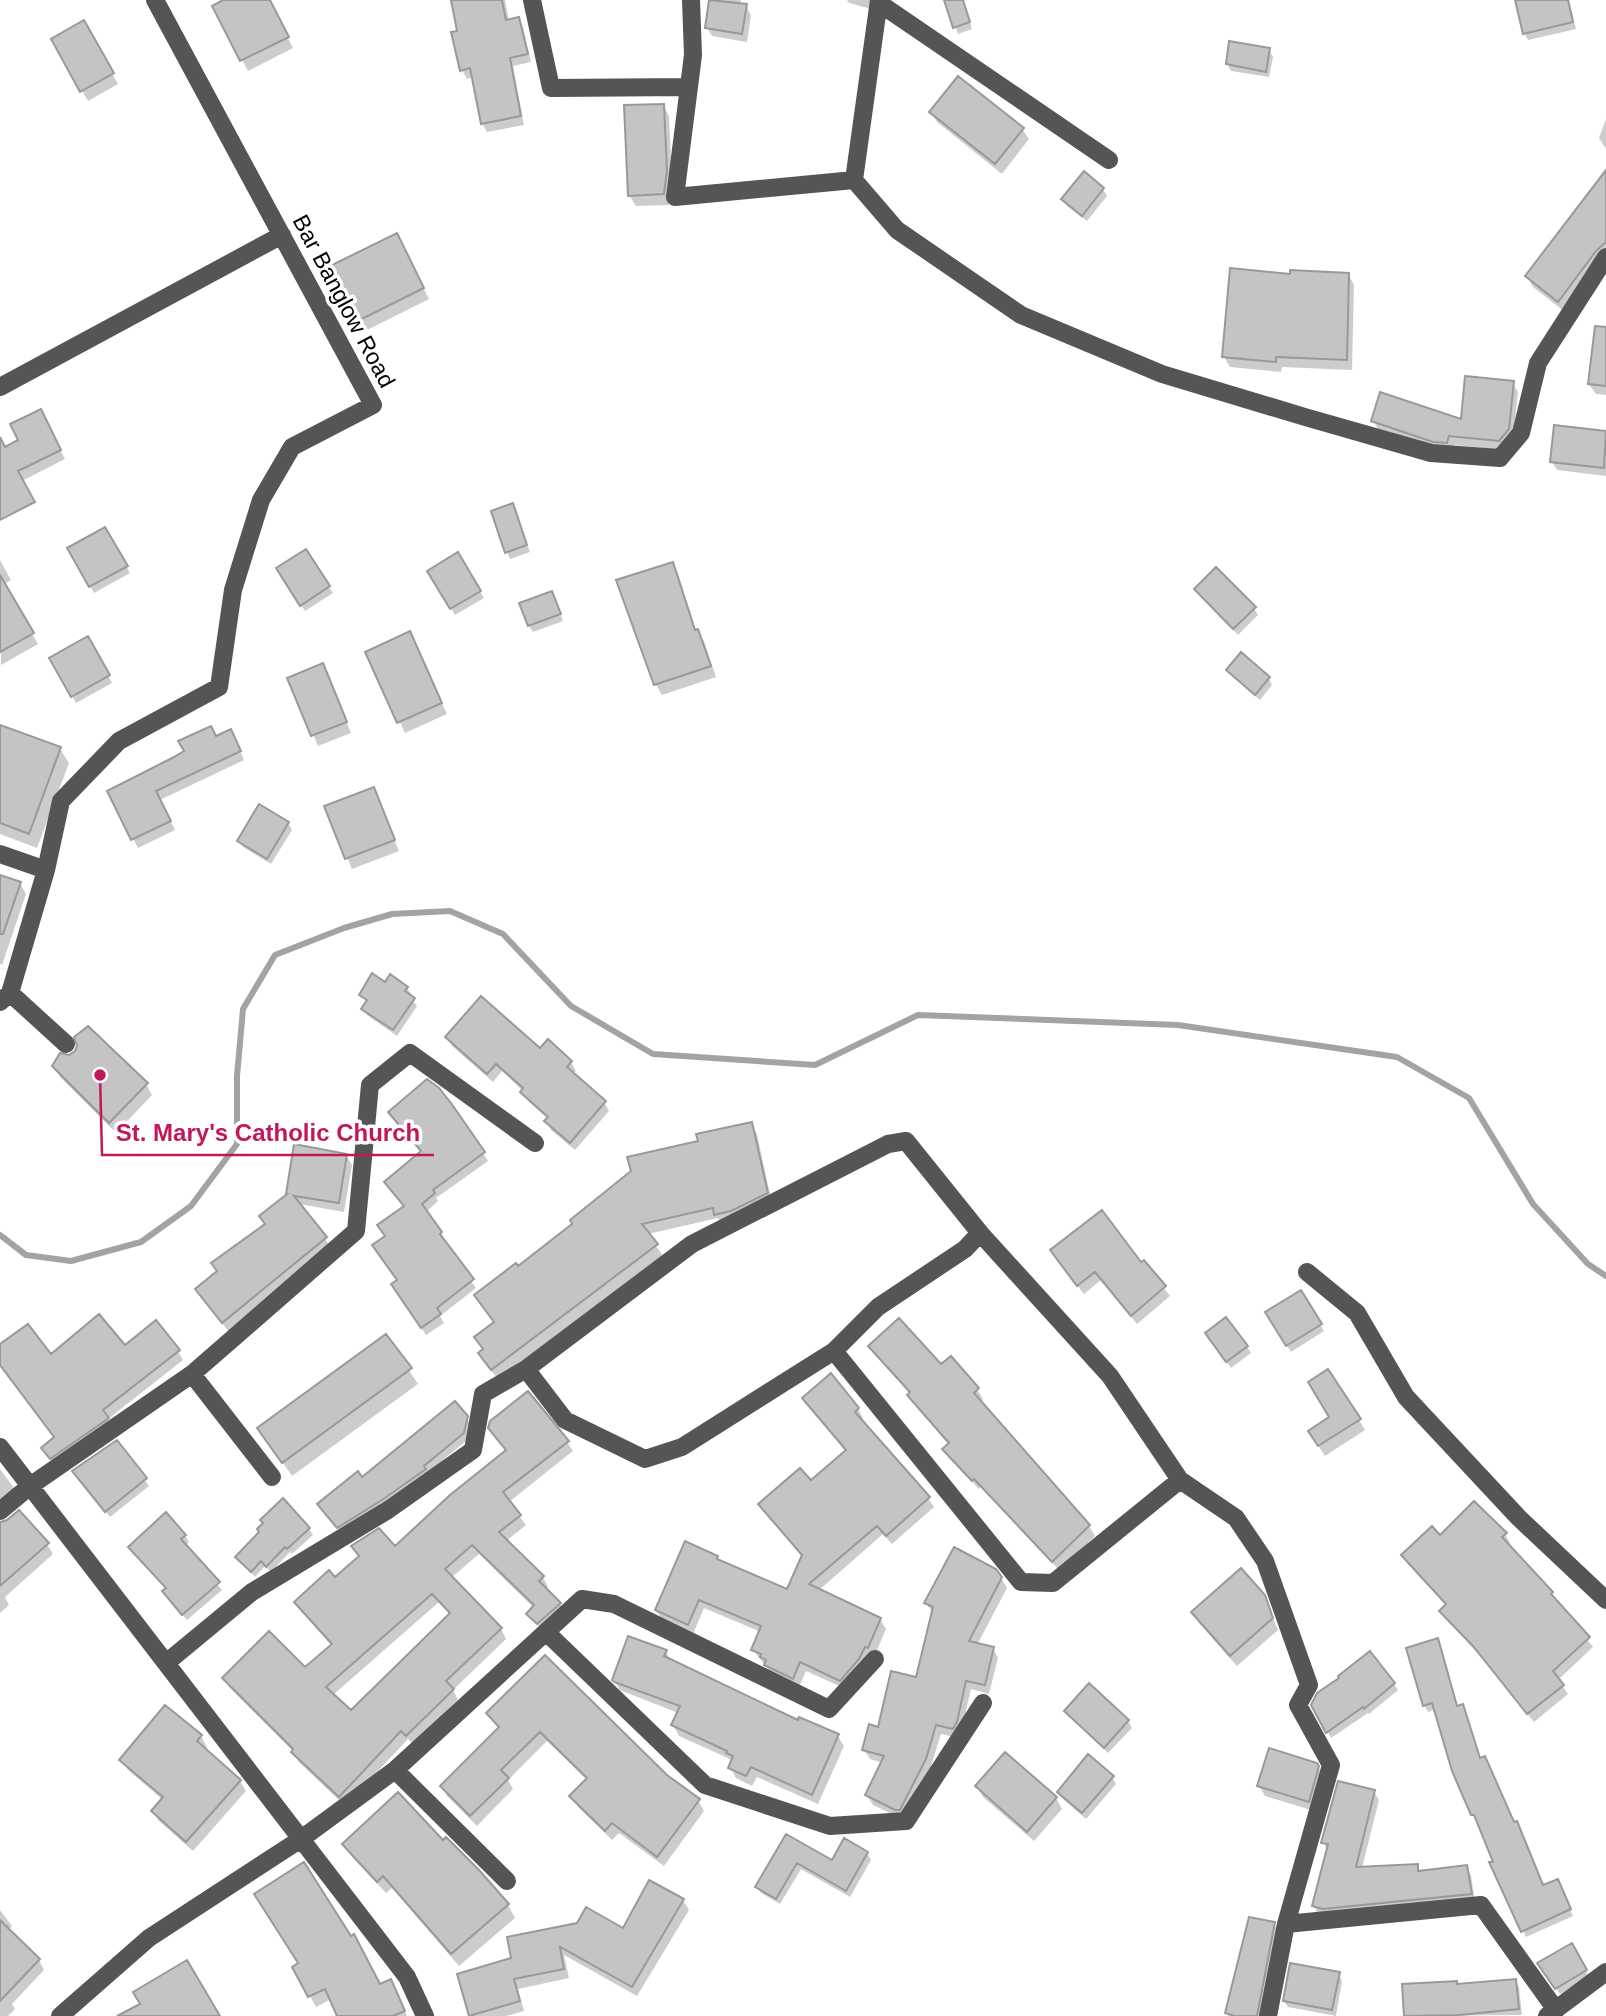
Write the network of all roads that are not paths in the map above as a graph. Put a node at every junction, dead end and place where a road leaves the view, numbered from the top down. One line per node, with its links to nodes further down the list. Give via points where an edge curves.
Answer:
1 (155, 0): 8 (street, Bar Banglow Road)
2 (532, 0): 5 (street, via 551,88)
3 (691, 0): 5 (street)
4 (879, 2): 6 (street); 7 (street)
5 (689, 87): 7 (street, via 674,197)
6 (1109, 160)
7 (854, 180): 9 (street, via 897,230 1021,314 1162,374 1431,453 1500,458 1521,433 1538,363)
8 (282, 235): 10 (street); 12 (street, Bar Banglow Road, via 373,405 292,447 261,500 233,590 219,687 119,741 61,801)
9 (1606, 257)
10 (0, 387)
11 (0, 854): 12 (street)
12 (46, 870): 13 (street, Bar Banglow Road)
13 (5, 998): 14 (street)
14 (66, 1044)
15 (535, 1143): 20 (street, via 410,1053 370,1085 356,1231)
16 (980, 1233): 18 (street, via 965,1249 878,1307); 19 (street, via 906,1141 888,1144 692,1244); 23 (street, via 1110,1376)
17 (1307, 1272): 26 (street, via 1357,1313 1406,1396 1518,1518)
18 (834, 1351): 19 (street, via 682,1447 645,1459 565,1420); 23 (street, via 1021,1582 1053,1583)
19 (526, 1369): 29 (street, via 483,1394 473,1450 387,1510 252,1592)
20 (192, 1374): 22 (street); 24 (street)
21 (0, 1447): 24 (street)
22 (272, 1476)
23 (1180, 1480): 34 (street, via 1236,1518 1265,1561 1309,1685 1298,1705 1331,1765)
24 (30, 1486): 25 (street); 29 (street)
25 (0, 1511)
26 (1606, 1600)
27 (546, 1632): 28 (street, via 582,1599 614,1604 830,1709); 30 (street, via 705,1785 830,1826 906,1821); 31 (street)
28 (875, 1659)
29 (166, 1663): 32 (street)
30 (983, 1703)
31 (395, 1770): 32 (street); 33 (street)
32 (301, 1839): 37 (street, via 149,1938); 38 (street, via 407,1978)
33 (508, 1881)
34 (1286, 1924): 36 (street, via 1481,1905); 39 (street)
35 (1606, 1972): 36 (street)
36 (1551, 2013)
37 (60, 2016)
38 (425, 2016)
39 (1268, 2016)

